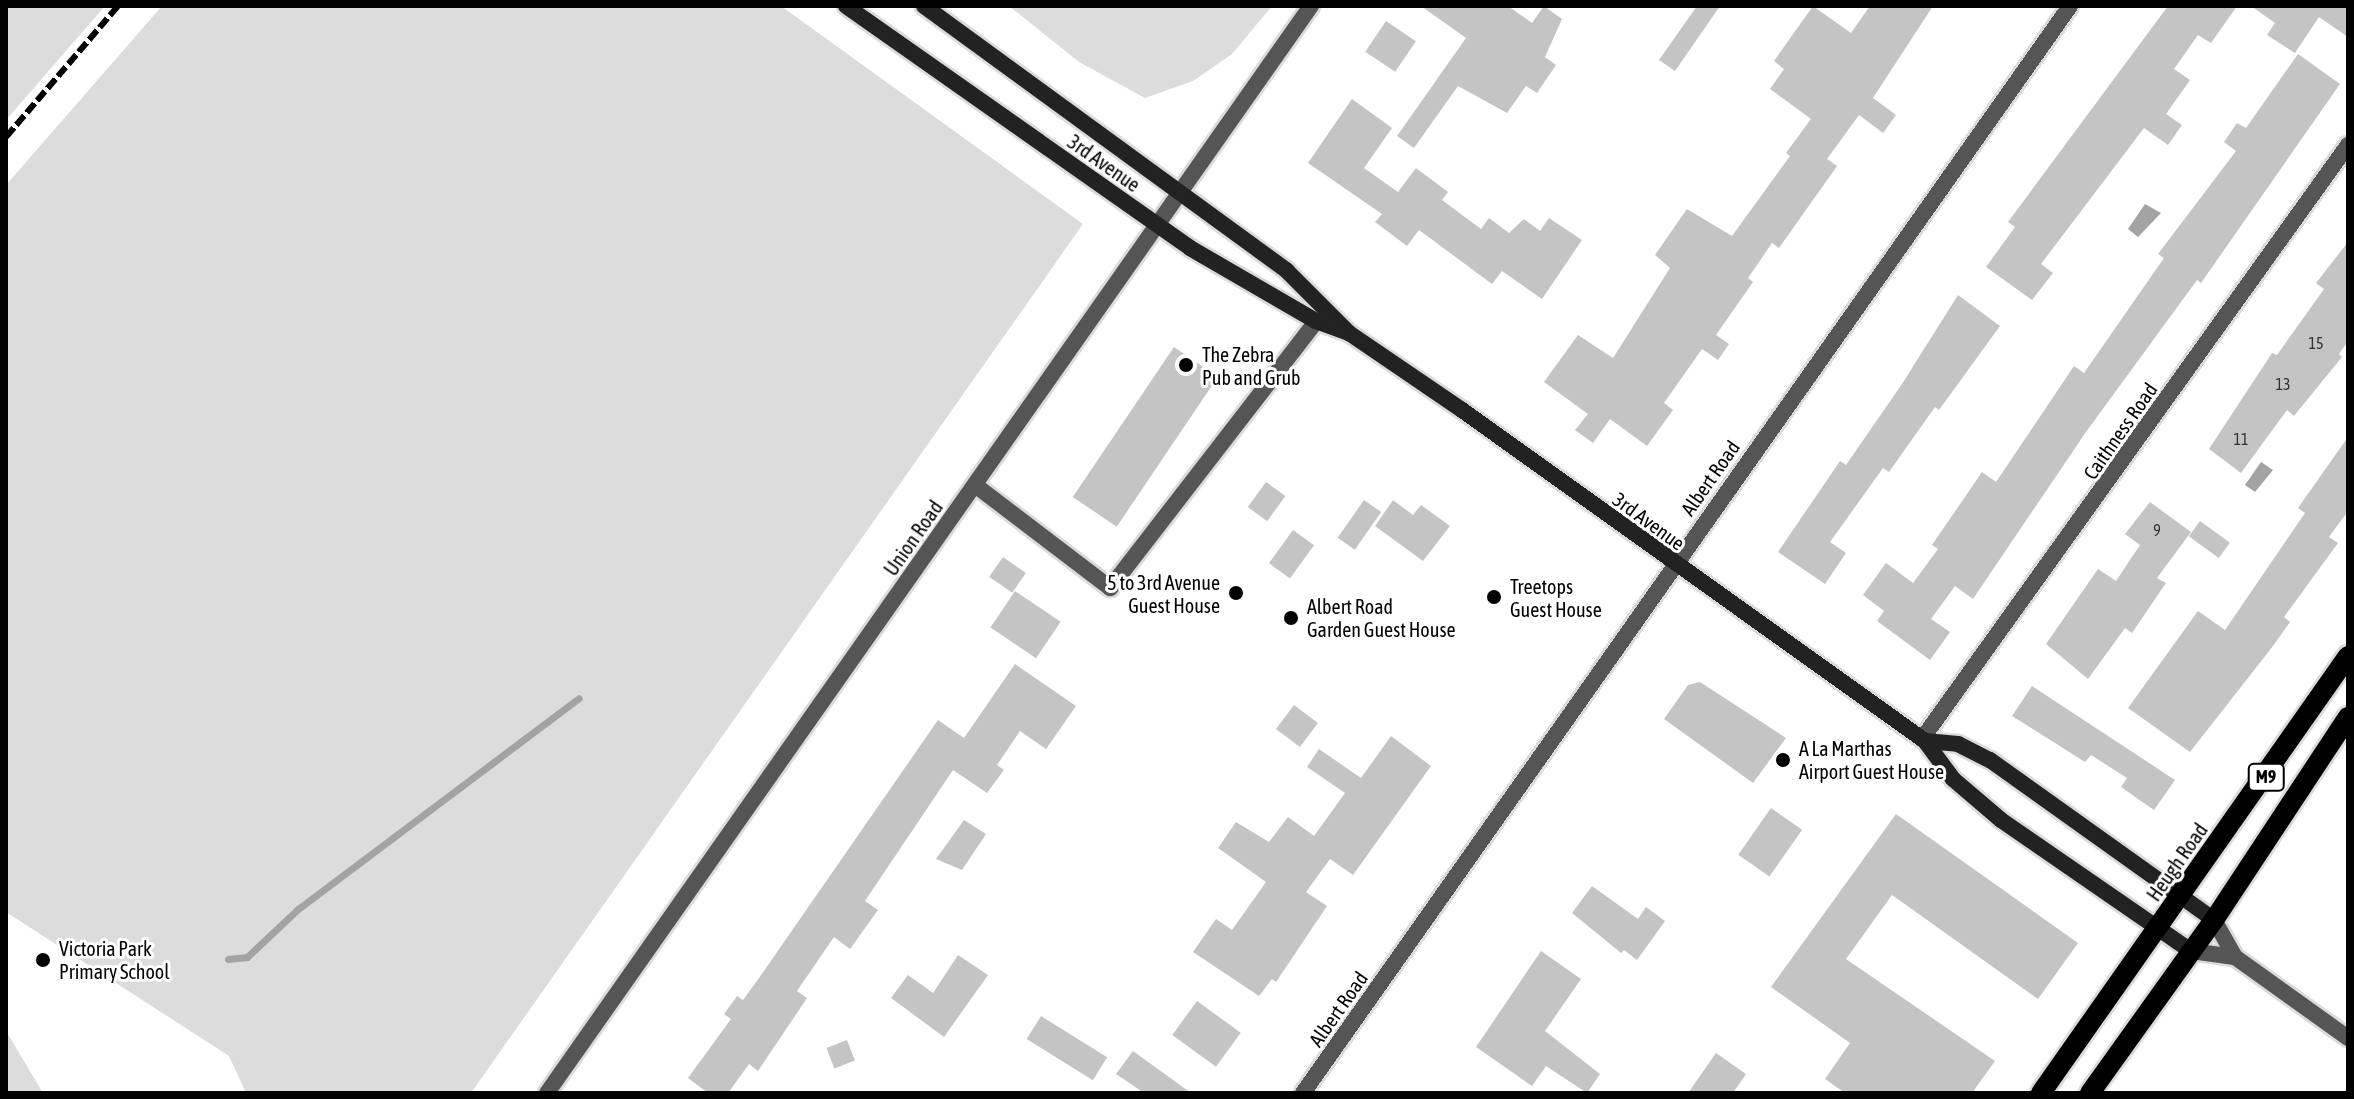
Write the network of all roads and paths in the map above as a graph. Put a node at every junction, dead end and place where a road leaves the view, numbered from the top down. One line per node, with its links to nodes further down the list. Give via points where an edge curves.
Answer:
1 (846, 6): 7 (street, 3rd Avenue)
2 (924, 6): 6 (street, 3rd Avenue)
3 (1311, 6): 6 (street, Union Road)
4 (2070, 6): 11 (street, Albert Road)
5 (2348, 145): 14 (street, Caithness Road)
6 (1182, 192): 7 (street, Union Road); 9 (street, 3rd Avenue, via 1287,271)
7 (1158, 226): 8 (street, 3rd Avenue); 10 (street, Union Road)
8 (1316, 321): 9 (street, 3rd Avenue); 10 (street, via 1110,588)
9 (1349, 333): 11 (street, 3rd Avenue)
10 (975, 485): 21 (street, Union Road)
11 (1674, 564): 14 (street, 3rd Avenue); 22 (street, Albert Road)
12 (2348, 656): 15 (main road, Heugh Road / M9)
13 (2348, 717): 16 (main road, M9)
14 (1924, 740): 15 (street, 3rd Avenue, via 1958,744 1990,760); 17 (street, 3rd Avenue, via 1953,779 2001,820)
15 (2182, 896): 16 (street, 3rd Avenue); 17 (main road, Heugh Road / M9)
16 (2214, 920): 18 (main road, M9); 19 (street, 3rd Avenue)
17 (2158, 929): 18 (street, 3rd Avenue); 23 (main road, Heugh Road / M9)
18 (2191, 951): 19 (street, 3rd Avenue); 24 (main road, M9)
19 (2235, 957): 20 (street, 3rd Avenue)
20 (2348, 1038)
21 (547, 1093)
22 (1303, 1093)
23 (2041, 1093)
24 (2090, 1093)

